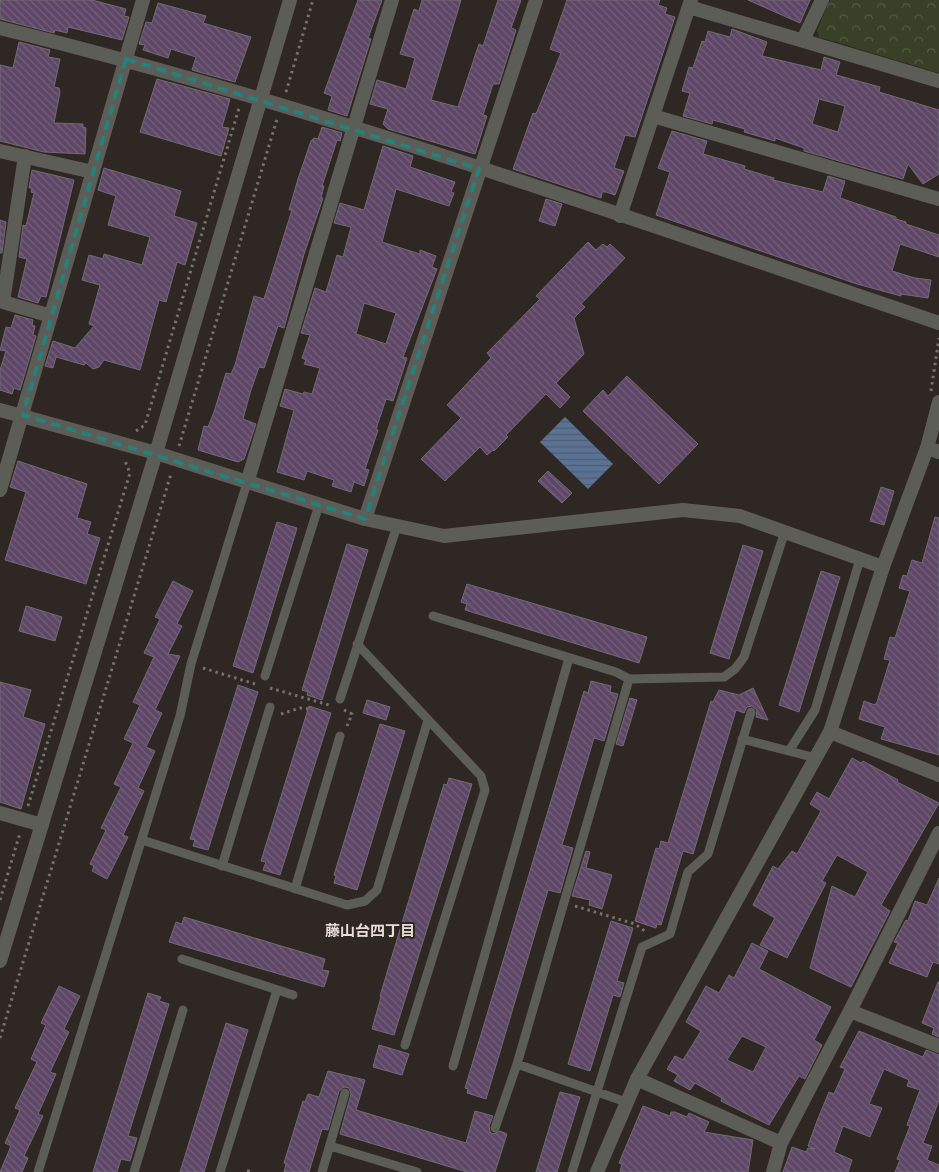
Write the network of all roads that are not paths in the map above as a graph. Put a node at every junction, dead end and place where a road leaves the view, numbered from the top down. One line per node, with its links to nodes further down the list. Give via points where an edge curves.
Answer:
1 (143, 0): 9 (street)
2 (290, 0): 11 (street)
3 (392, 0): 13 (street)
4 (536, 0): 16 (street)
5 (822, 0): 8 (street)
6 (690, 3): 8 (street); 12 (street)
7 (0, 28): 9 (street)
8 (803, 40): 10 (street)
9 (126, 59): 11 (street); 17 (street)
10 (939, 81)
11 (260, 98): 13 (street); 26 (street)
12 (653, 116): 18 (street); 19 (street)
13 (354, 127): 16 (street); 27 (street)
14 (0, 150): 15 (street)
15 (25, 156): 17 (street); 20 (street, via 3,302)
16 (479, 169): 19 (street); 30 (street)
17 (93, 172): 20 (street)
18 (939, 199)
19 (620, 216): 21 (street)
20 (52, 316): 24 (street)
21 (939, 323)
22 (939, 402): 25 (street)
23 (0, 410): 24 (street)
24 (23, 415): 26 (street); 28 (street)
25 (933, 450): 34 (street)
26 (156, 453): 27 (street); 51 (street)
27 (248, 483): 29 (street); 53 (lane, via 191,664 180,716)
28 (0, 490)
29 (318, 504): 30 (street); 38 (lane)
30 (365, 519): 31 (street)
31 (397, 526): 32 (street, via 444,536 682,510 740,516); 36 (lane)
32 (785, 531): 33 (street); 39 (lane, via 744,657 735,669 724,677)
33 (860, 559): 34 (street); 47 (lane, via 815,710)
34 (883, 567): 44 (street)
35 (433, 616): 37 (lane)
36 (357, 644): 40 (lane); 43 (lane)
37 (570, 658): 39 (lane); 65 (lane)
38 (265, 676)
39 (630, 679): 64 (lane)
40 (340, 699)
41 (269, 709): 54 (lane)
42 (750, 712): 46 (lane)
43 (428, 720): 55 (lane, via 377,890 365,901 347,905); 62 (lane, via 481,776 485,790)
44 (830, 732): 48 (street); 49 (street)
45 (340, 736): 55 (lane)
46 (742, 739): 47 (lane); 67 (lane, via 708,854 688,872 670,934 642,947)
47 (789, 751): 48 (lane)
48 (816, 758): 66 (street)
49 (939, 775)
50 (0, 813): 51 (street)
51 (42, 824): 57 (street)
52 (939, 833): 61 (street)
53 (142, 840): 54 (lane); 73 (lane)
54 (222, 866): 55 (lane)
55 (294, 889)
56 (182, 959): 58 (lane)
57 (0, 961)
58 (277, 990): 59 (lane); 75 (lane)
59 (293, 995)
60 (183, 1010): 74 (lane)
61 (850, 1011): 63 (street); 71 (street)
62 (405, 1045)
63 (939, 1046)
64 (517, 1064): 67 (lane); 70 (lane)
65 (453, 1066)
66 (637, 1079): 69 (street); 71 (street)
67 (599, 1091): 69 (lane); 78 (lane)
68 (345, 1093): 72 (lane)
69 (626, 1102): 79 (street)
70 (495, 1128)
71 (781, 1143): 80 (street)
72 (330, 1146): 76 (lane); 77 (lane)
73 (38, 1172)
74 (134, 1172)
75 (220, 1172)
76 (322, 1172)
77 (417, 1172)
78 (572, 1172)
79 (597, 1172)
80 (774, 1172)

